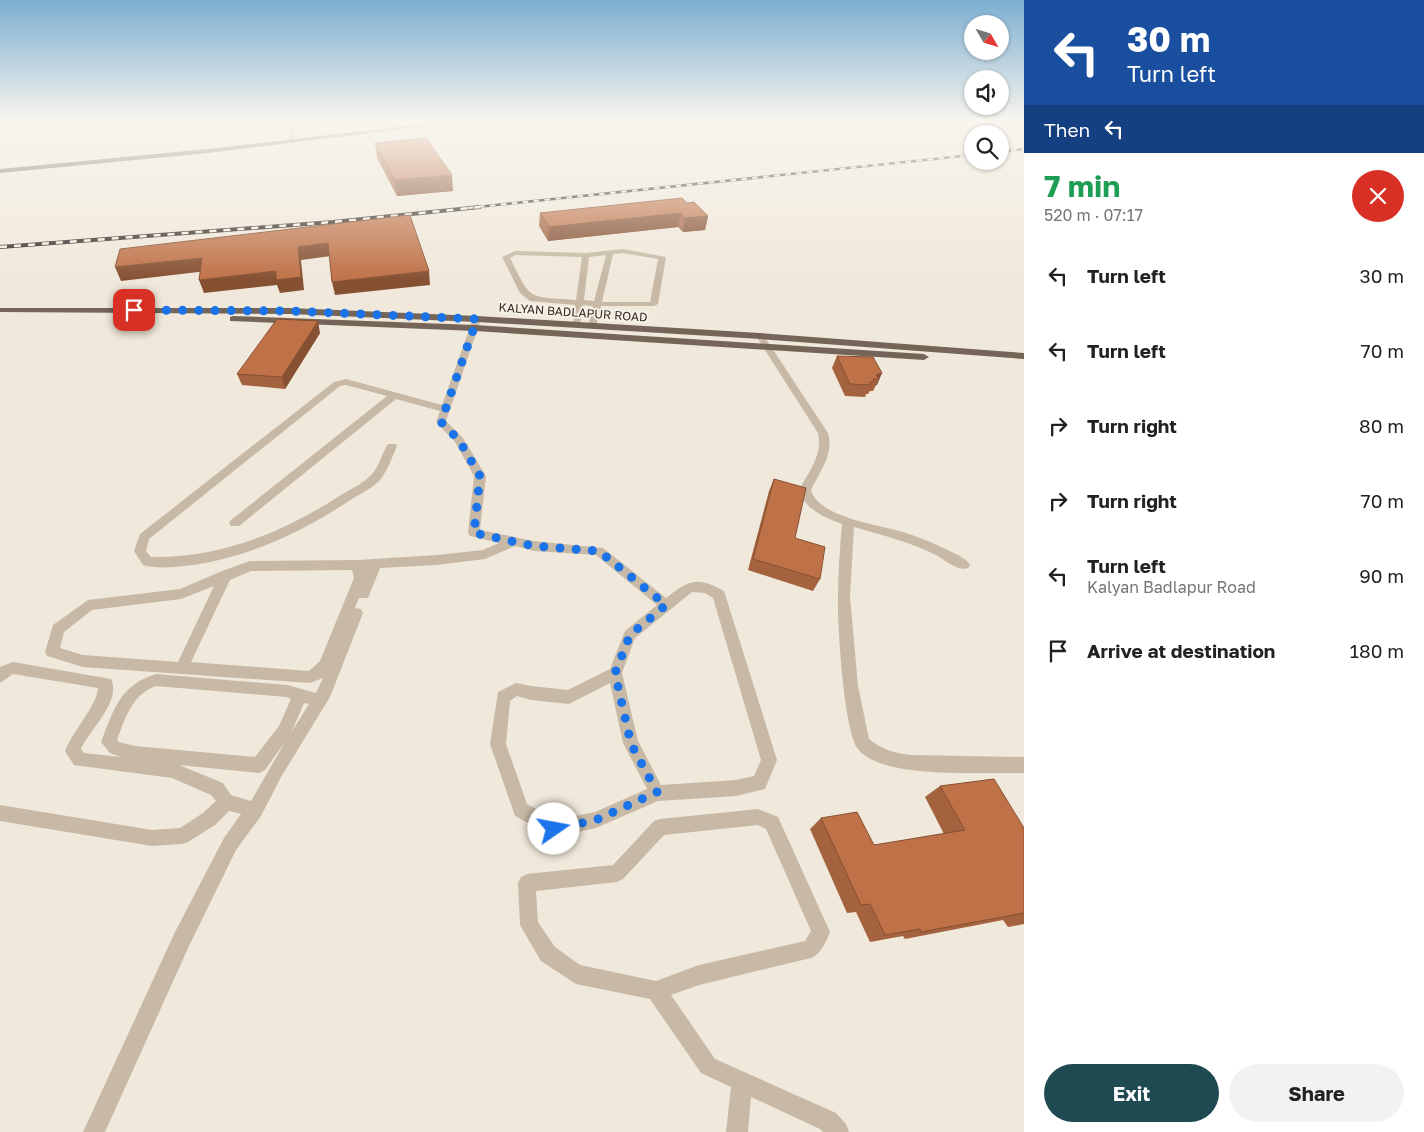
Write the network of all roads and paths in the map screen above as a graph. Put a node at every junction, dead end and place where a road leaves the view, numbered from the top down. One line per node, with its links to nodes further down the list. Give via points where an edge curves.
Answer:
1 (610, 253): 2 (street); 4 (street); 4 (street, via 623,250 662,257 655,303)
2 (586, 256): 3 (street); 3 (street, via 515,253 506,257 528,296 537,300)
3 (580, 303): 4 (street); 8 (street)
4 (597, 304): 9 (street)
5 (0, 310): 7 (main road, KALYAN BADLAPUR ROAD, via 290,311)
6 (0, 317): 7 (main road, KALYAN BADLAPUR ROAD)
7 (476, 324): 8 (main road, KALYAN BADLAPUR ROAD); 11 (main road, KALYAN BADLAPUR ROAD); 16 (street)
8 (576, 325): 9 (main road, KALYAN BADLAPUR ROAD)
9 (592, 326): 10 (main road, KALYAN BADLAPUR ROAD)
10 (760, 336): 11 (street); 12 (main road, KALYAN BADLAPUR ROAD)
11 (767, 347): 12 (main road, KALYAN BADLAPUR ROAD); 18 (street, via 827,442 825,454 805,490 809,500 818,508)
12 (906, 352): 13 (main road, KALYAN BADLAPUR ROAD); 14 (main road, KALYAN BADLAPUR ROAD)
13 (1024, 356)
14 (1024, 365)
15 (394, 395): 16 (street); 17 (street, via 346,382 337,384 144,537 140,551 147,562 168,563 220,555 273,538 327,511 376,477); 19 (street)
16 (445, 409): 20 (street, via 441,422 459,440 480,476 474,533)
17 (392, 446)
18 (848, 521): 22 (street, via 904,537); 30 (street, via 844,596 851,686 863,744 893,760 911,763)
19 (235, 523)
20 (513, 542): 21 (street, via 484,554); 24 (street, via 599,551)
21 (366, 565): 23 (street, via 250,566); 25 (street, via 326,665 319,673 310,677); 29 (street, via 331,677)
22 (964, 565)
23 (226, 574): 25 (street); 25 (street, via 181,594 88,605 58,629 52,652 83,661)
24 (666, 605): 26 (street, via 630,635); 31 (street, via 689,587 707,588 719,595 768,760 759,783 736,788)
25 (182, 667)
26 (615, 673): 31 (street, via 631,744); 31 (street, via 569,697 516,689 503,697 498,744 521,810 554,829 596,820)
27 (0, 677): 32 (street, via 12,668 106,683 107,691 76,741 73,751 80,760 173,770 217,790)
28 (300, 695): 28 (street, via 287,691 156,680 143,683 128,697 109,742 115,748 135,753 259,766 284,731); 29 (street)
29 (319, 701): 33 (street)
30 (1024, 765)
31 (657, 792)
32 (226, 802): 33 (street); 34 (street, via 209,819 182,836 152,838)
33 (255, 810): 37 (street, via 230,844 182,939)
34 (0, 813)
35 (656, 990): 35 (street, via 699,975 811,949 821,932 772,823 758,817 660,827 617,873 527,883 529,925 548,954 576,974); 36 (street, via 708,1066)
36 (742, 1080): 38 (street); 39 (street, via 828,1121)
37 (94, 1132)
38 (737, 1132)
39 (838, 1132)

